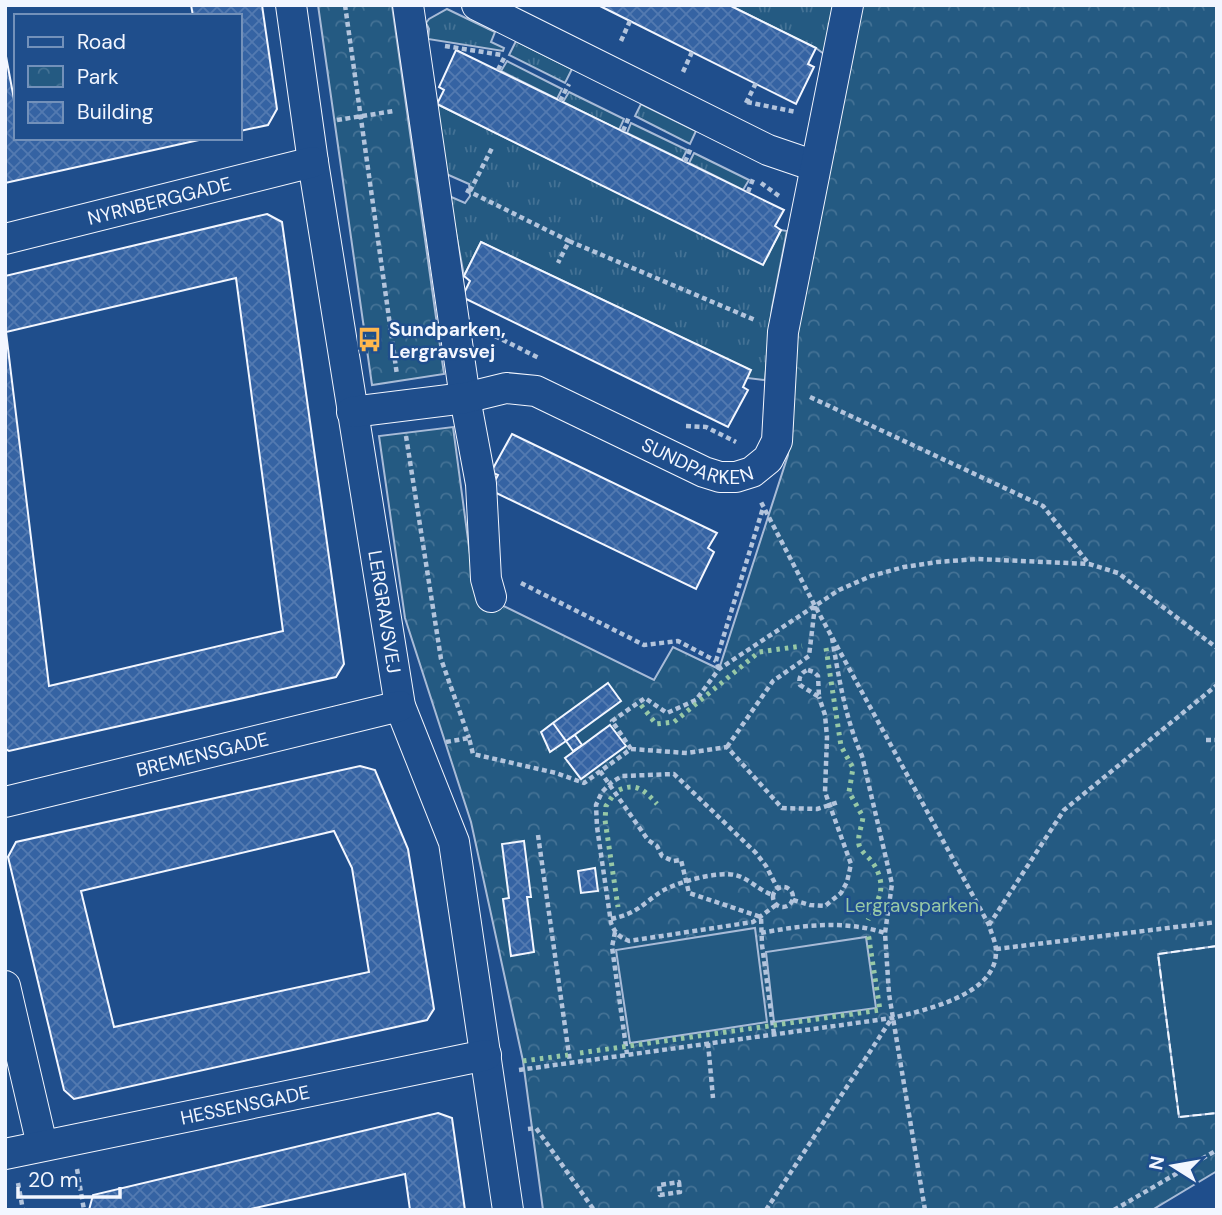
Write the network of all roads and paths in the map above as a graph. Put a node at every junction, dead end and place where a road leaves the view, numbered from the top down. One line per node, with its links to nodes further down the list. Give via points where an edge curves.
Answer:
1 (290, 5): 18 (street, LERGRAVSVEJ)
2 (408, 5): 7 (street)
3 (477, 5): 23 (street, via 768,150)
4 (848, 5): 17 (street, SUNDPARKEN)
5 (609, 34): 6 (path)
6 (622, 40)
7 (413, 41): 8 (path); 14 (street)
8 (505, 56)
9 (671, 65): 10 (path)
10 (684, 71)
11 (555, 80): 12 (path)
12 (578, 92)
13 (747, 102): 17 (path)
14 (423, 107): 18 (path); 25 (street)
15 (620, 113): 16 (path)
16 (629, 117)
17 (825, 118): 23 (street, SUNDPARKEN)
18 (307, 124): 22 (street, LERGRAVSVEJ)
19 (679, 142): 21 (path)
20 (493, 146): 26 (path)
21 (691, 148)
22 (313, 162): 28 (street, NYRNBERGGADE); 34 (street, LERGRAVSVEJ)
23 (815, 166): 27 (street, SUNDPARKEN)
24 (741, 172): 27 (path)
25 (433, 177): 26 (path); 33 (street)
26 (470, 191): 29 (path)
27 (805, 214): 31 (street, SUNDPARKEN)
28 (5, 239)
29 (569, 241): 30 (path); 31 (path)
30 (558, 263)
31 (783, 332): 32 (street, SUNDPARKEN)
32 (780, 383): 35 (street, SUNDPARKEN, via 777,441 768,459); 38 (path, via 1043,506)
33 (465, 398): 34 (street, SUNDPARKEN); 35 (street, SUNDPARKEN, via 506,388 536,391 704,472 736,477); 37 (street, via 481,484)
34 (352, 412): 47 (street, LERGRAVSVEJ)
35 (752, 472): 36 (path)
36 (763, 507): 40 (path); 43 (path)
37 (483, 547): 39 (street); 43 (path, via 517,581 644,645 678,641)
38 (1089, 564): 40 (path, via 978,559 904,567 839,590); 42 (path, via 1118,573)
39 (491, 597)
40 (815, 606): 41 (path); 44 (path); 50 (path, via 809,656 773,681)
41 (831, 634): 67 (path); 70 (path, via 842,694 862,756 892,884)
42 (1217, 648)
43 (716, 661): 44 (path)
44 (719, 669): 52 (path, via 696,700 667,713 645,698 612,720)
45 (1217, 685): 67 (path, via 1065,810)
46 (818, 697): 46 (path, via 817,674 803,672 800,685); 57 (path, via 825,715 825,792)
47 (400, 706): 51 (street, LERGRAVSVEJ); 55 (street, BREMENSGADE)
48 (1206, 740): 49 (path)
49 (1217, 740)
50 (727, 747): 52 (path, via 687,753); 57 (path, via 782,808)
51 (415, 749): 53 (path, via 469,738 473,754 584,783); 76 (street, LERGRAVSVEJ, via 454,842)
52 (631, 749): 53 (path)
53 (600, 771): 54 (path)
54 (610, 785): 59 (path, via 662,856 681,860); 60 (path, via 622,776 674,774 740,836 766,866); 65 (path, via 596,805)
55 (5, 802)
56 (839, 802): 57 (path)
57 (830, 805): 62 (path, via 851,864 847,882 825,906)
58 (538, 835): 78 (path)
59 (685, 882): 61 (path, via 734,875); 64 (path, via 689,892); 65 (path, via 638,910)
60 (778, 889): 61 (path); 62 (path, via 788,889)
61 (773, 895): 63 (path)
62 (793, 900): 63 (path, via 786,907)
63 (776, 905): 64 (path)
64 (761, 917): 68 (path, via 629,941); 69 (path)
65 (611, 919): 68 (path)
66 (1217, 922): 71 (path)
67 (989, 925): 71 (path)
68 (615, 932): 77 (path, via 612,947)
69 (761, 933): 70 (path, via 804,925 864,926); 74 (path)
70 (885, 933): 73 (path)
71 (996, 949): 73 (path, via 984,979 969,991 932,1009)
72 (5, 986): 82 (street)
73 (892, 1018): 74 (path); 88 (path); 89 (path)
74 (774, 1034): 75 (path)
75 (708, 1044): 77 (path); 80 (path)
76 (486, 1055): 82 (street, HESSENSGADE); 86 (street, LERGRAVSVEJ)
77 (626, 1055): 78 (path)
78 (570, 1063): 79 (path)
79 (515, 1070)
80 (713, 1098)
81 (527, 1129): 87 (path, via 536,1128)
82 (42, 1145): 84 (street, HESSENSGADE)
83 (1217, 1150): 90 (path)
84 (5, 1154)
85 (660, 1195): 85 (path, via 680,1192 679,1182 659,1185)
86 (508, 1210)
87 (594, 1210)
88 (766, 1210)
89 (925, 1210)
90 (1114, 1210)

